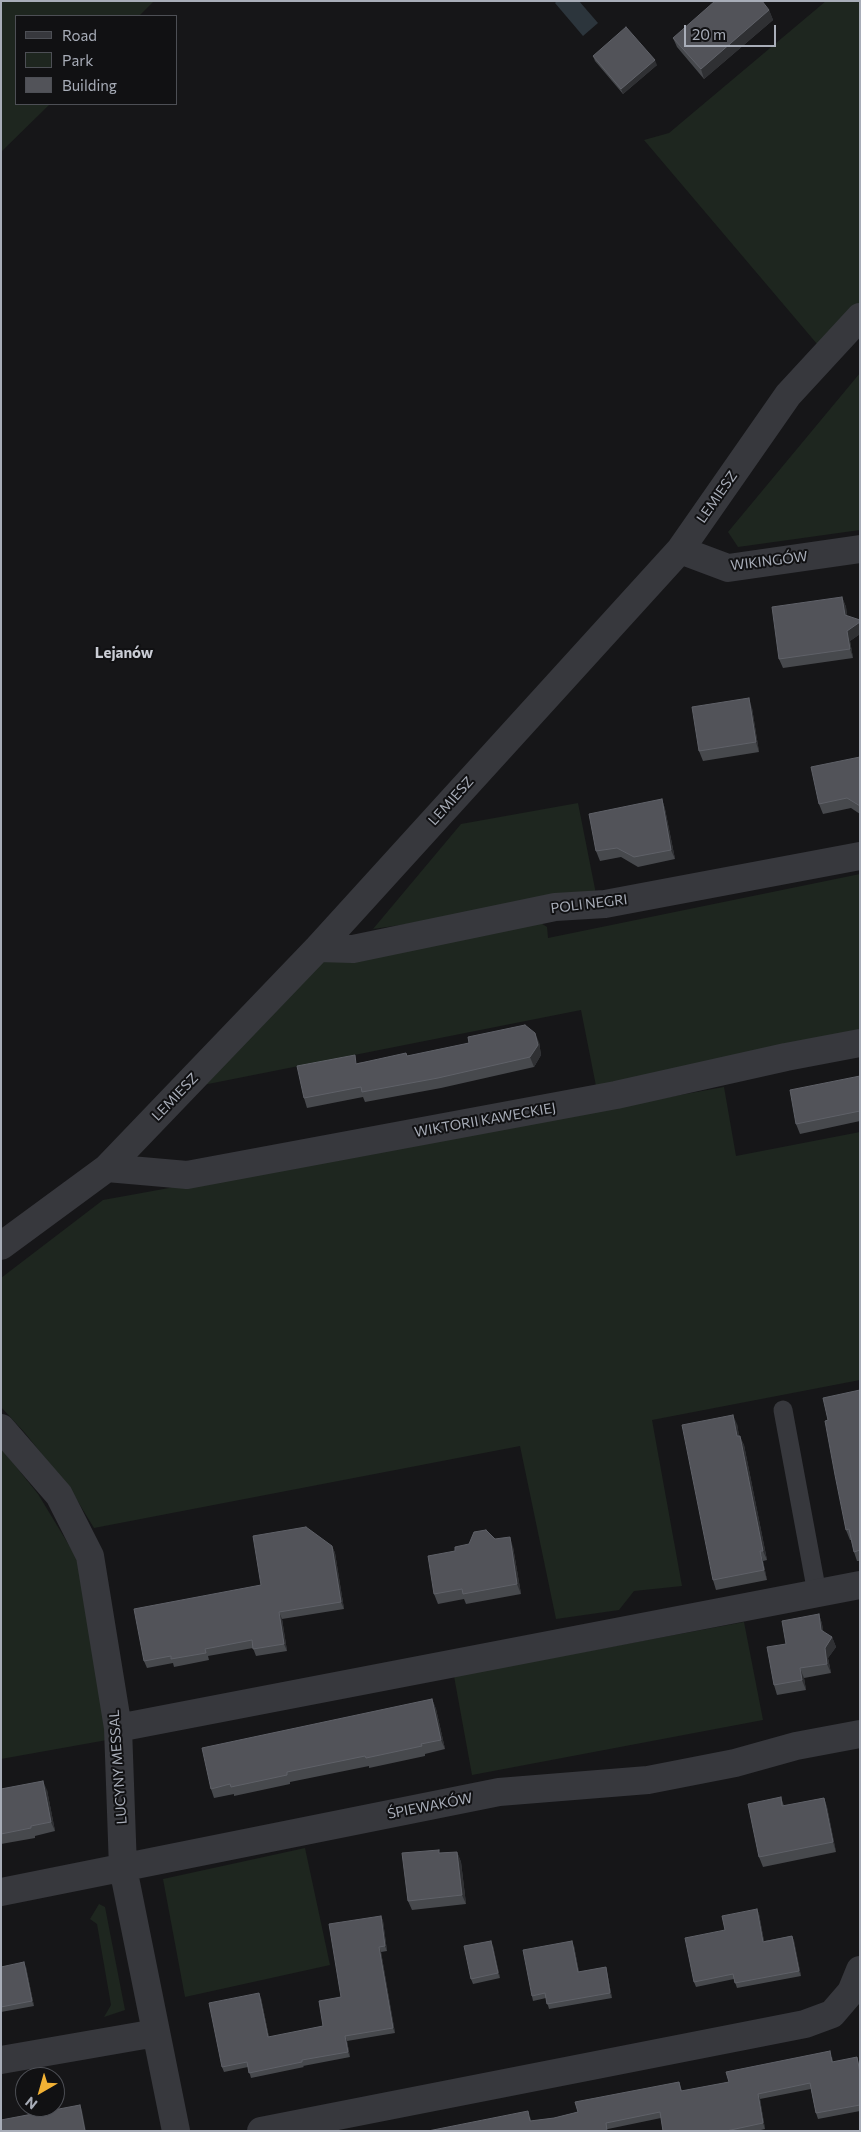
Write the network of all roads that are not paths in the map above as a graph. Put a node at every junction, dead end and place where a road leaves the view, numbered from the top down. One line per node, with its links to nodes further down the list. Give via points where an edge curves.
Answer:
1 (860, 318): 2 (street, LEMIESZ, via 788,394)
2 (680, 550): 3 (street, WIKINGÓW, via 728,568); 5 (street, LEMIESZ)
3 (860, 550)
4 (860, 856): 5 (street, POLI NEGRI, via 614,902 555,907 353,949)
5 (318, 948): 7 (street, LEMIESZ)
6 (860, 1043): 7 (street, WIKTORII KAWECKIEJ, via 616,1095 187,1175)
7 (107, 1168): 8 (street, LEMIESZ)
8 (1, 1246)
9 (783, 1410): 12 (lane)
10 (1, 1428): 13 (street, LUCYNY MESSAL, via 59,1495 90,1556)
11 (860, 1585): 12 (street)
12 (817, 1593): 13 (street)
13 (118, 1728): 15 (street, LUCYNY MESSAL)
14 (860, 1734): 15 (street, ŚPIEWAKÓW, via 648,1780 499,1792)
15 (123, 1868): 16 (street, ŚPIEWAKÓW); 18 (street, LUCYNY MESSAL)
16 (1, 1892)
17 (860, 1970): 21 (street, via 851,1992 832,2014 805,2024)
18 (156, 2033): 19 (street); 20 (street, LUCYNY MESSAL)
19 (1, 2060)
20 (176, 2131)
21 (261, 2131)

